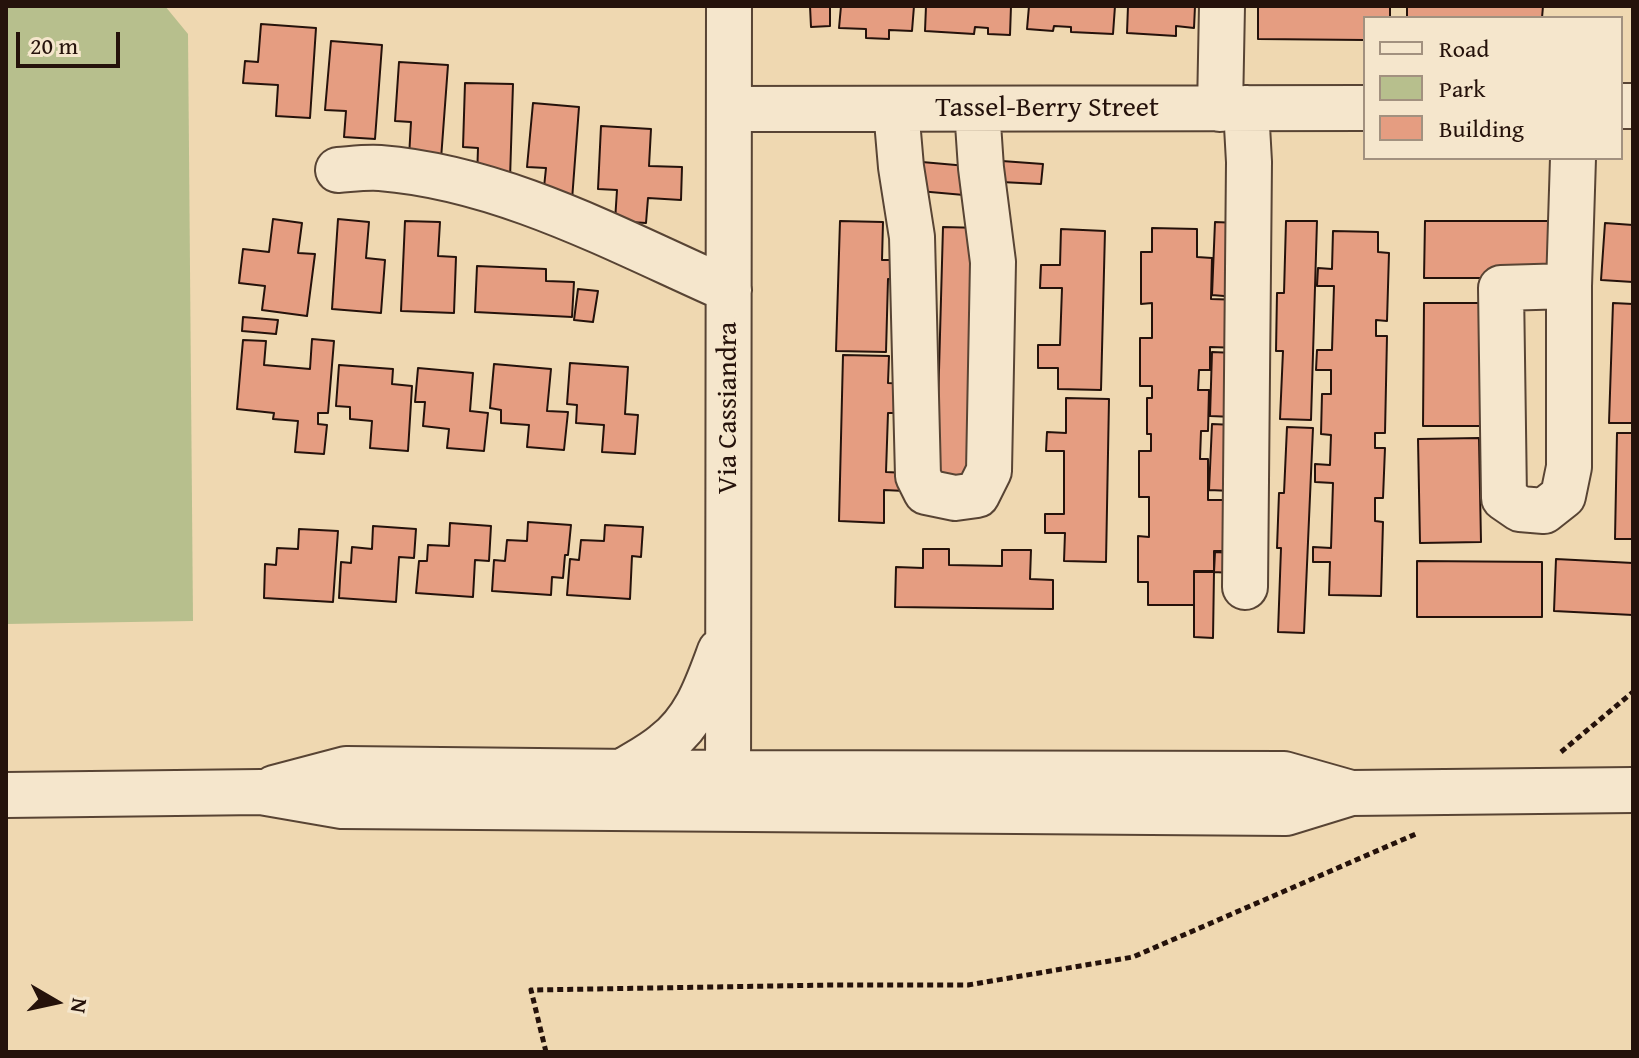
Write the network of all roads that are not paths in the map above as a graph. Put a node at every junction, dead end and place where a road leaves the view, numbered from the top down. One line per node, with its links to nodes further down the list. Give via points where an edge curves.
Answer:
1 (729, 6): 5 (street, Via Cassiandra)
2 (1222, 6): 3 (street)
3 (1233, 108): 4 (street, Tassel-Berry Street); 7 (street, Tassel-Berry Street); 12 (street, via 1249,162)
4 (1363, 108)
5 (729, 109): 6 (street, Tassel-Berry Street); 11 (street, Via Cassiandra)
6 (896, 109): 7 (street, Tassel-Berry Street); 7 (street, via 912,237 918,476 926,492 955,498 977,495 989,471 993,262)
7 (977, 109)
8 (1573, 160): 10 (street)
9 (338, 170): 11 (street, via 377,167 415,172 505,195)
10 (1569, 286): 10 (street, via 1569,467 1563,496 1544,511 1520,509 1504,498 1501,288)
11 (729, 290): 13 (street, Via Cassiandra)
12 (1245, 587)
13 (729, 627): 14 (street, via 696,710 683,728); 17 (street, Via Cassiandra)
14 (622, 772): 16 (street, via 346,769); 17 (street)
15 (1633, 790): 17 (street, via 1351,793 1284,774)
16 (261, 792): 17 (street, via 342,806); 18 (street)
17 (729, 792)
18 (6, 795)

